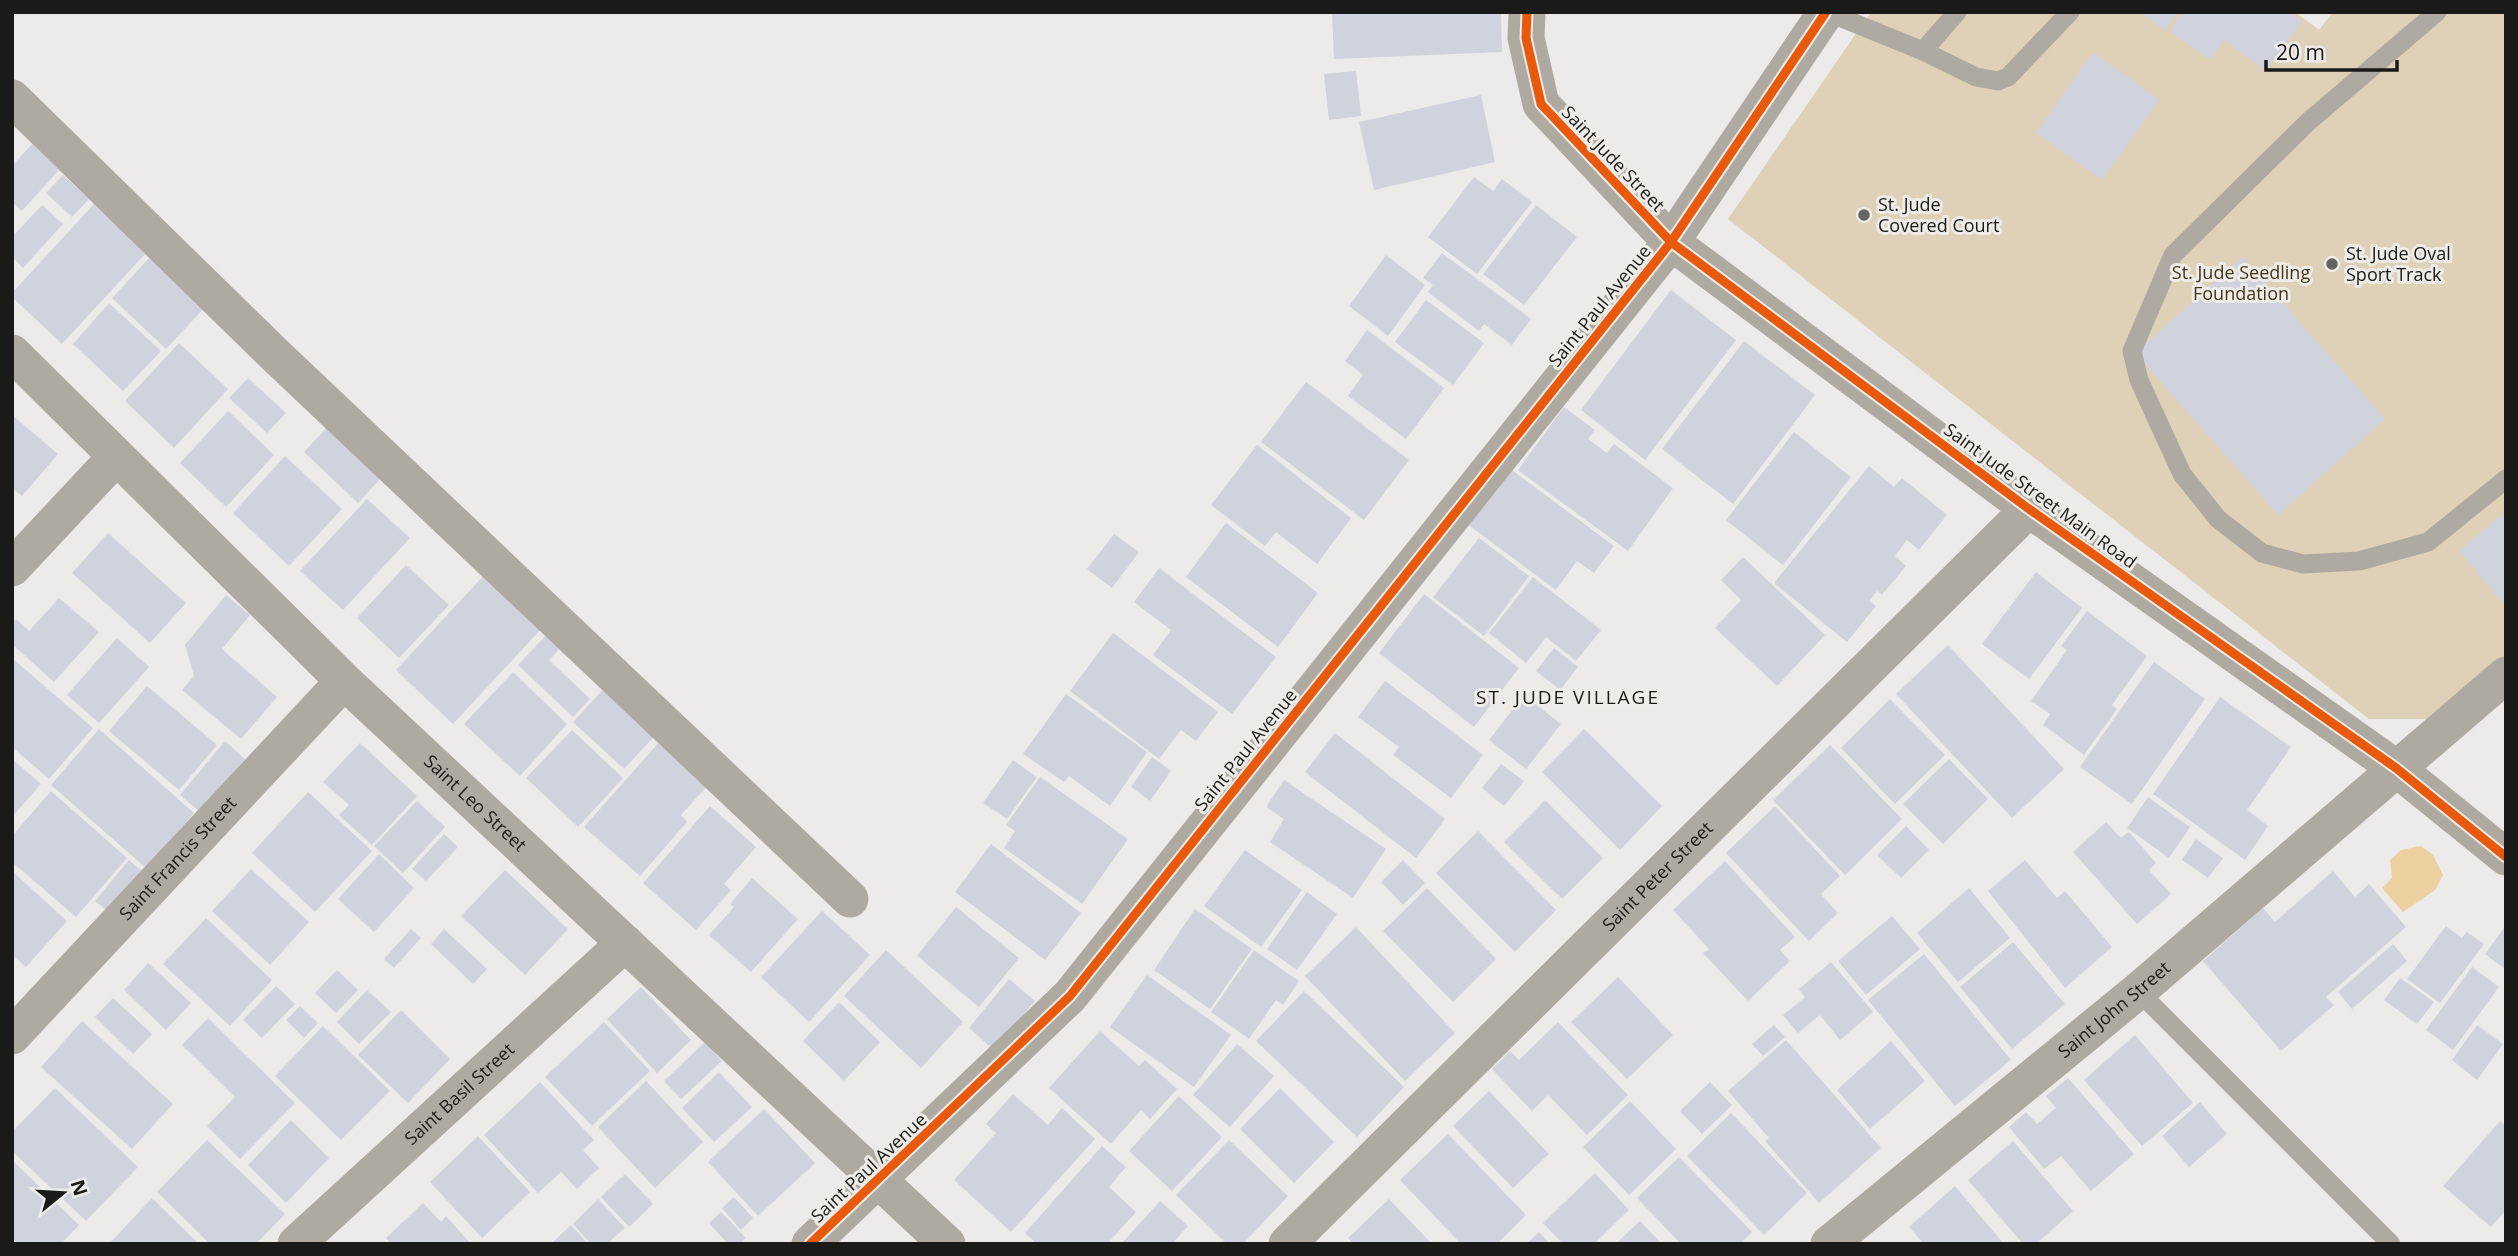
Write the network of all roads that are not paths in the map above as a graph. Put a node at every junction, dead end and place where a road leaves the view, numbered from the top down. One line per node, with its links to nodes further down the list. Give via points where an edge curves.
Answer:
1 (1527, 12): 8 (street, Saint Jude Street, via 1526,38 1541,104)
2 (1826, 12): 6 (lane); 8 (street, Saint Paul Avenue)
3 (1957, 12): 6 (lane)
4 (2070, 12): 6 (lane, via 2008,77 1998,81 1976,77)
5 (2437, 12): 11 (lane, via 2308,121 2173,255 2132,351 2139,380 2182,474 2218,520 2262,553 2302,564 2359,561 2428,542)
6 (1923, 51)
7 (12, 98): 18 (street, via 273,353)
8 (1671, 242): 12 (street, Saint Jude Street Main Road); 22 (street, Saint Paul Avenue, via 1070,996)
9 (12, 353): 10 (street, Saint Leo Street)
10 (116, 457): 13 (street); 15 (street, Saint Leo Street)
11 (2506, 479)
12 (2029, 509): 16 (street, Saint Jude Street Main Road); 26 (street, Saint Peter Street)
13 (12, 568)
14 (2506, 675): 16 (street, Saint John Street)
15 (344, 681): 19 (street, Saint Leo Street); 21 (street, Saint Francis Street)
16 (2396, 768): 17 (street, Saint Jude Street Main Road); 20 (street, Saint John Street)
17 (2506, 857)
18 (850, 899)
19 (625, 943): 22 (street, Saint Leo Street); 23 (street, Saint Basil Street)
20 (2138, 991): 27 (street, Saint John Street); 28 (lane)
21 (12, 1036)
22 (878, 1181): 24 (street, Saint Paul Avenue); 25 (street, Saint Leo Street)
23 (296, 1244)
24 (810, 1244)
25 (947, 1244)
26 (1287, 1244)
27 (1829, 1244)
28 (2391, 1244)

